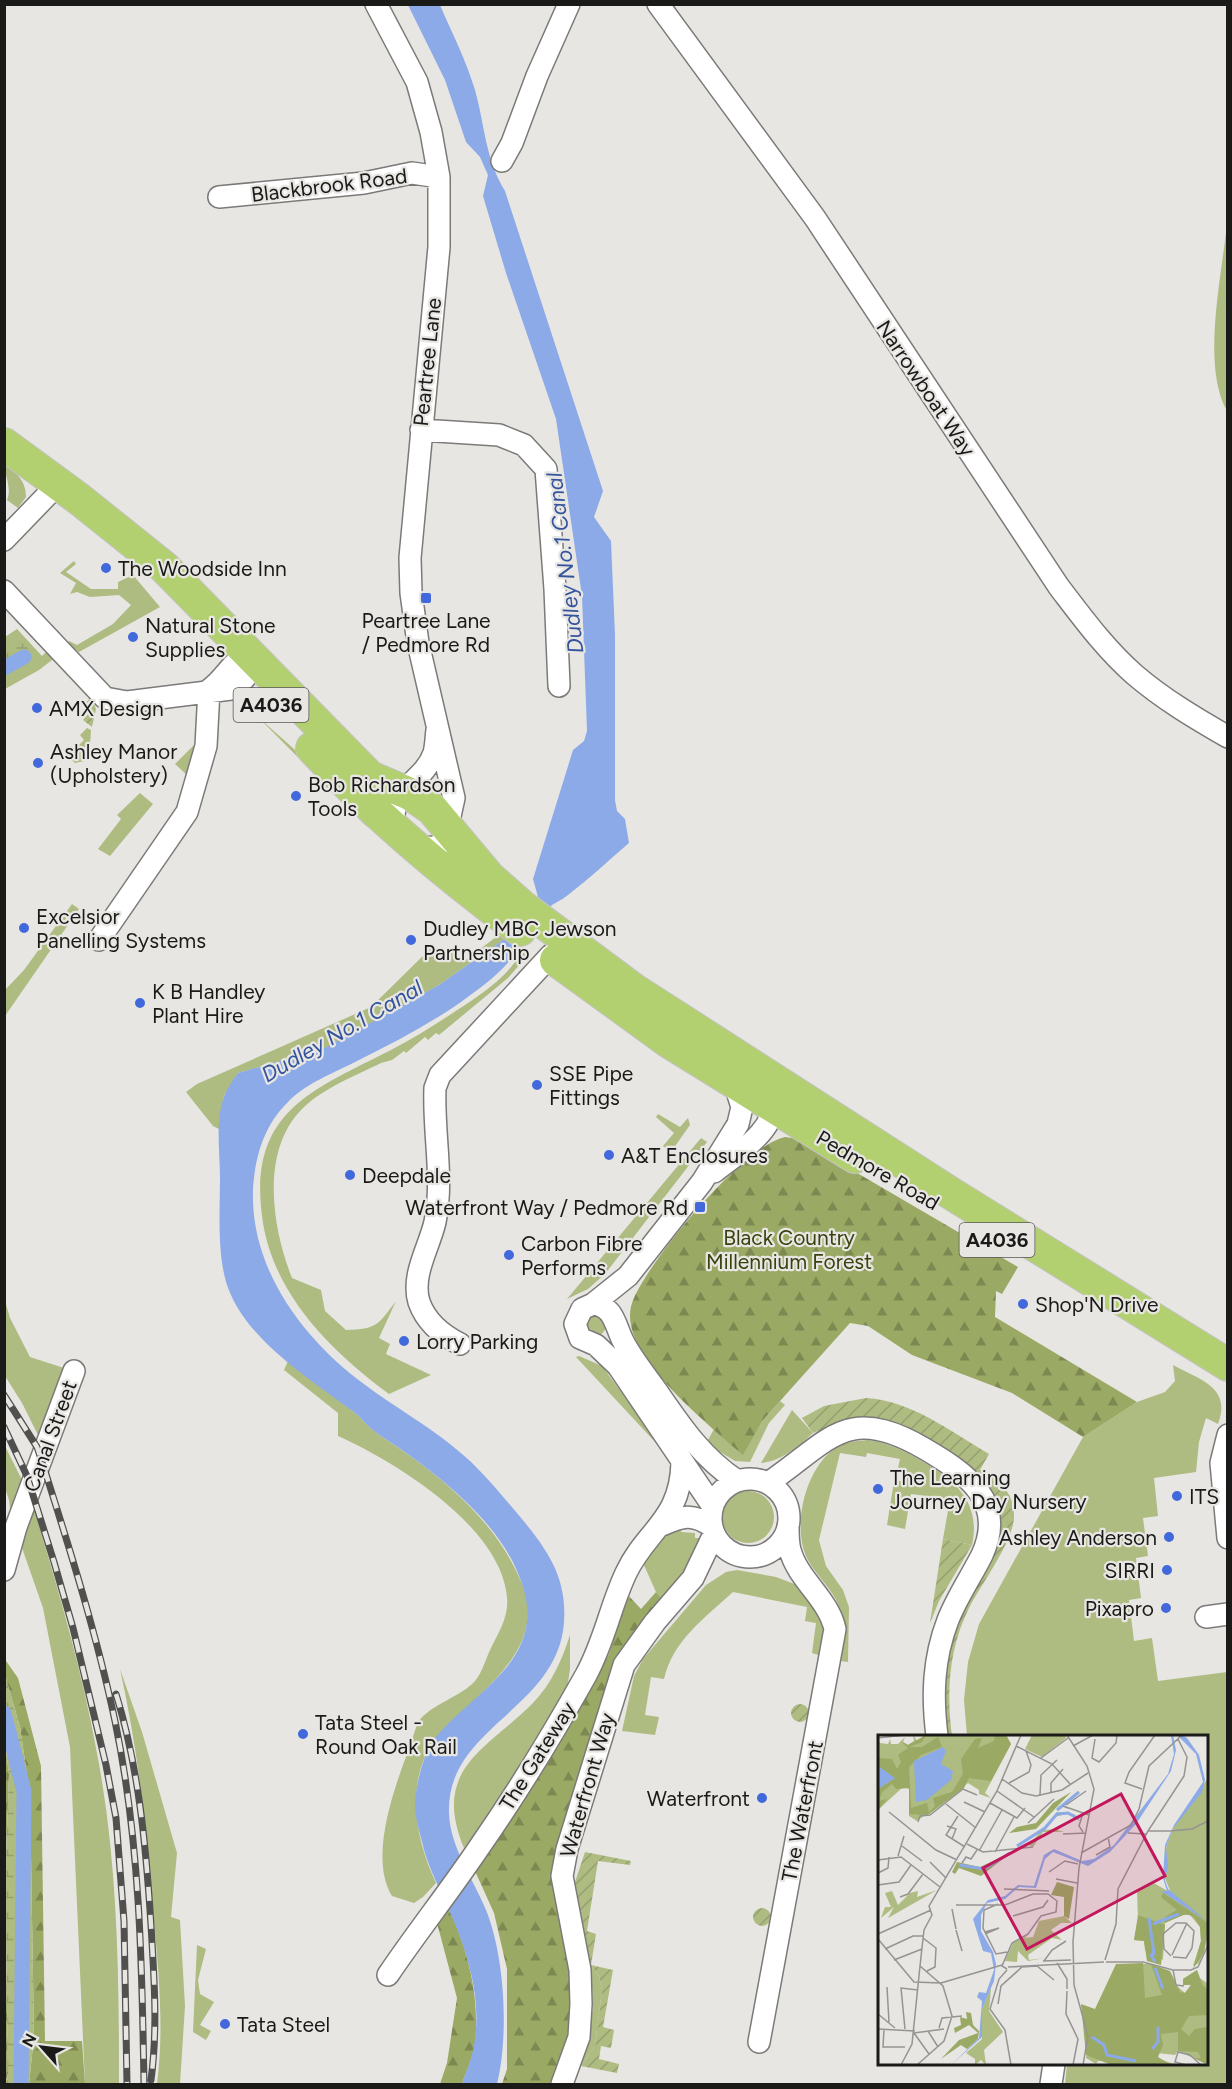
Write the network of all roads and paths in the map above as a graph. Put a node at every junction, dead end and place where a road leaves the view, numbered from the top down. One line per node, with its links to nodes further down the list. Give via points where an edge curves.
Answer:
1 (376, 4): 5 (street, Peartree Lane, via 417,82)
2 (569, 4): 4 (street)
3 (658, 4): 16 (street, Narrowboat Way, via 815,218 1059,587 1134,674)
4 (502, 161)
5 (439, 177): 6 (street, Blackbrook Road, via 412,173 364,183); 7 (street, Peartree Lane, via 439,247)
6 (219, 197)
7 (421, 430): 13 (street, via 499,435 524,445 546,469); 15 (street, Peartree Lane, via 410,558 411,593)
8 (4, 444): 9 (highway, A4036)
9 (58, 483): 10 (street); 12 (highway, A4036, via 164,567)
10 (4, 540)
11 (4, 591): 14 (street, via 105,698 127,702)
12 (242, 665): 14 (street, via 231,689); 17 (highway, A4036, via 370,777); 19 (highway, A4036, via 342,780)
13 (559, 686)
14 (209, 690): 21 (street, via 206,746 187,812)
15 (437, 729): 17 (street, Peartree Lane, via 428,764); 18 (street, Peartree Lane, via 454,798)
16 (1227, 737)
17 (402, 792): 18 (highway, A4036, via 421,801); 19 (street, via 394,810)
18 (449, 826): 19 (street, via 437,847); 20 (highway, A4036)
19 (405, 838): 20 (highway, A4036, via 453,878)
20 (516, 915): 22 (highway, A4036)
21 (99, 940)
22 (546, 942): 23 (highway, Pedmore Road / A4036, via 633,989); 29 (street, via 440,1075 435,1088 437,1200 417,1282 425,1315 447,1338)
23 (770, 1101): 24 (street); 24 (street, via 742,1107); 25 (street); 31 (highway, Pedmore Road / A4036); 33 (highway, Pedmore Road / A4036)
24 (738, 1124): 25 (street)
25 (702, 1182): 26 (street)
26 (628, 1276): 27 (street); 28 (street)
27 (593, 1304): 28 (street, via 607,1308); 30 (street, via 579,1311 574,1324 580,1338)
28 (614, 1320): 30 (street, via 611,1337); 37 (street, via 627,1348 690,1440 706,1458)
29 (460, 1344)
30 (596, 1344): 36 (street, via 618,1366)
31 (1227, 1365)
32 (74, 1371): 44 (street, Canal Street)
33 (1227, 1383)
34 (1227, 1435): 42 (street, via 1221,1463)
35 (802, 1460): 38 (street); 39 (street, Waterfront Way); 49 (street, via 820,1442 838,1432 888,1432 905,1437 959,1469 982,1498 989,1520 988,1537 948,1620 934,1675)
36 (682, 1462): 40 (street); 41 (street, The Gateway, via 679,1488)
37 (736, 1480): 38 (street, via 753,1478); 40 (street, Waterfront Way, via 722,1490)
38 (768, 1483): 39 (street, via 782,1495)
39 (788, 1519): 43 (street, Waterfront Way, via 780,1543 772,1550); 46 (street, The Waterfront, via 789,1549)
40 (713, 1522): 41 (street, via 689,1515); 43 (street, via 721,1544); 45 (street, Waterfront Way)
41 (662, 1525): 50 (street, The Gateway, via 627,1571 605,1636 586,1674 478,1849)
42 (1227, 1538)
43 (746, 1557): 45 (street, Waterfront Way, via 719,1563); 46 (street, The Waterfront, via 777,1566)
44 (4, 1570)
45 (693, 1578): 53 (street, Waterfront Way, via 624,1665 567,1849 562,1876 580,1970 581,2004 579,2037)
46 (812, 1586): 51 (street, The Waterfront, via 832,1615 834,1644)
47 (1227, 1614): 48 (street)
48 (1206, 1617)
49 (938, 1735)
50 (388, 1975)
51 (759, 2042)
52 (1054, 2065): 54 (street)
53 (562, 2085)
54 (1051, 2085)

